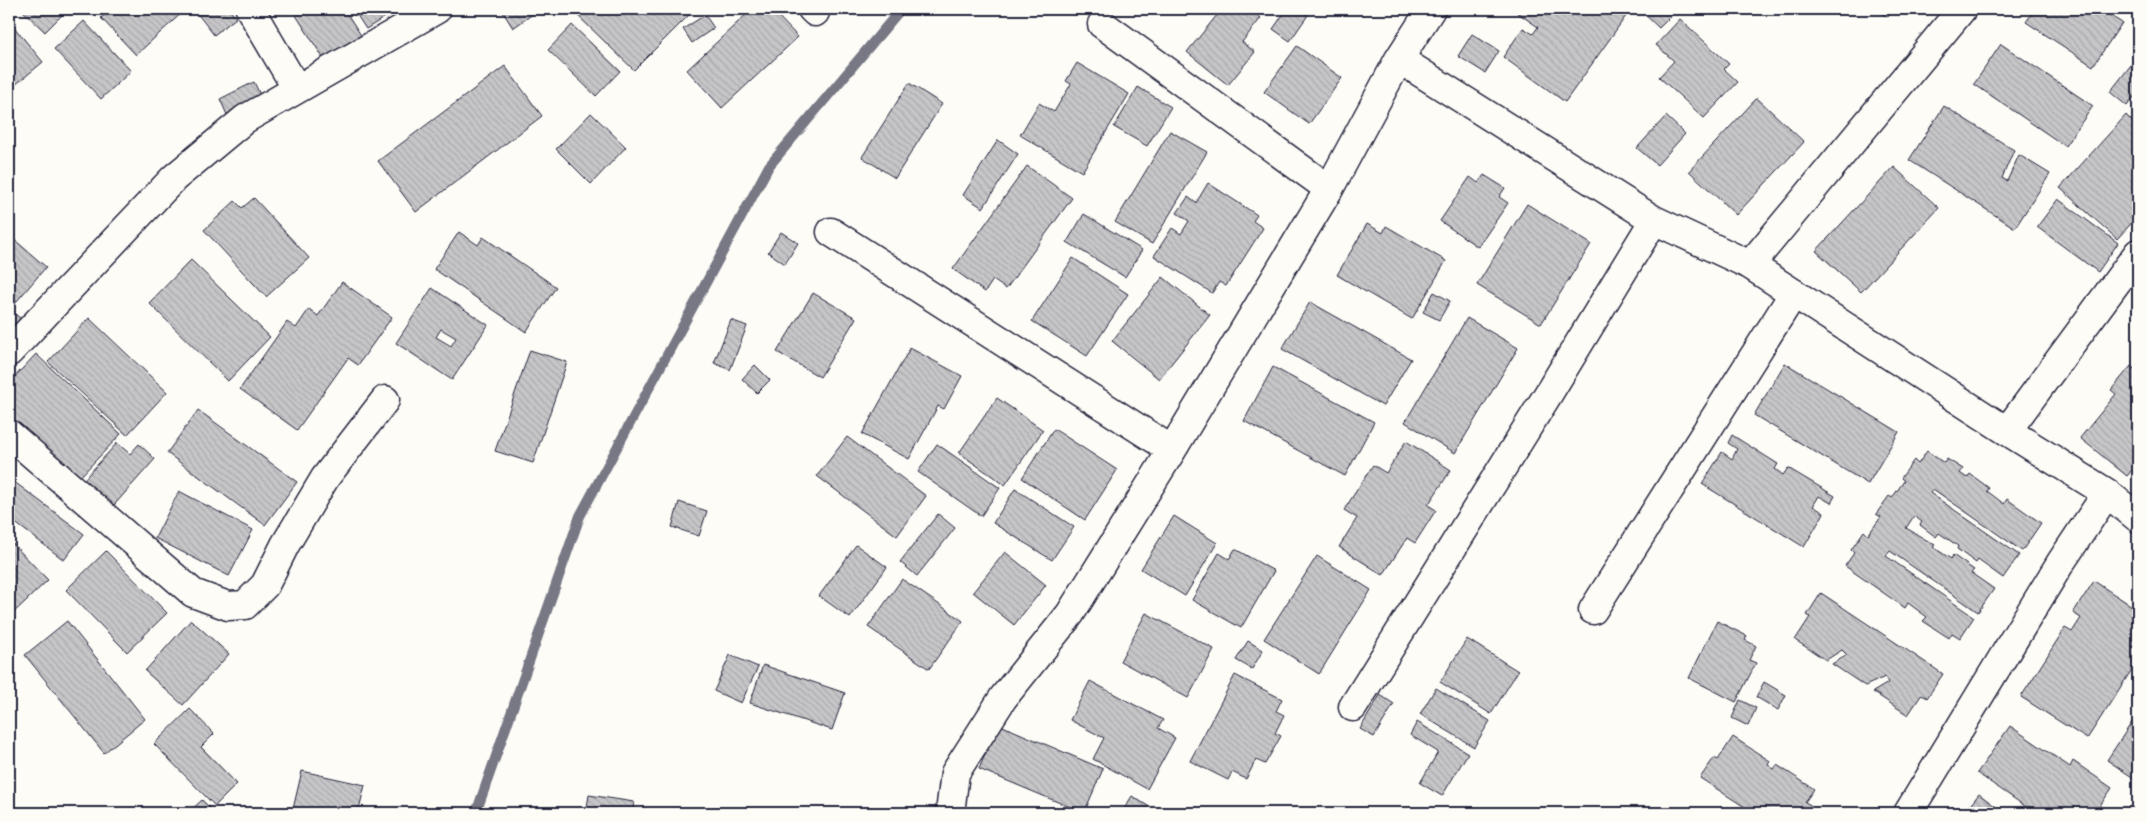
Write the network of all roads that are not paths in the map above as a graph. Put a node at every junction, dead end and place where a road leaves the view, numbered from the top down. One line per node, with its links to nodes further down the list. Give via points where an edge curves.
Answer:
1 (250, 9): 7 (street)
2 (437, 9): 7 (street)
3 (1431, 9): 6 (street)
4 (1962, 9): 12 (street)
5 (1102, 24): 8 (street)
6 (1399, 59): 8 (street); 9 (street)
7 (295, 90): 14 (street, via 244,119 174,178)
8 (1329, 189): 18 (street)
9 (1654, 220): 12 (street); 22 (street)
10 (831, 232): 18 (street)
11 (2138, 253): 16 (street)
12 (1750, 265): 13 (street)
13 (1794, 293): 16 (street); 21 (street)
14 (9, 352)
15 (385, 400): 17 (street, via 325,478 284,545 265,585 245,605 228,606 193,594)
16 (2007, 430): 19 (street)
17 (9, 434)
18 (1172, 450): 23 (street, via 1070,614 1003,698 955,773)
19 (2107, 493): 20 (street); 24 (street, via 2061,562)
20 (2138, 518)
21 (1592, 610)
22 (1353, 707)
23 (950, 813)
24 (1908, 813)

